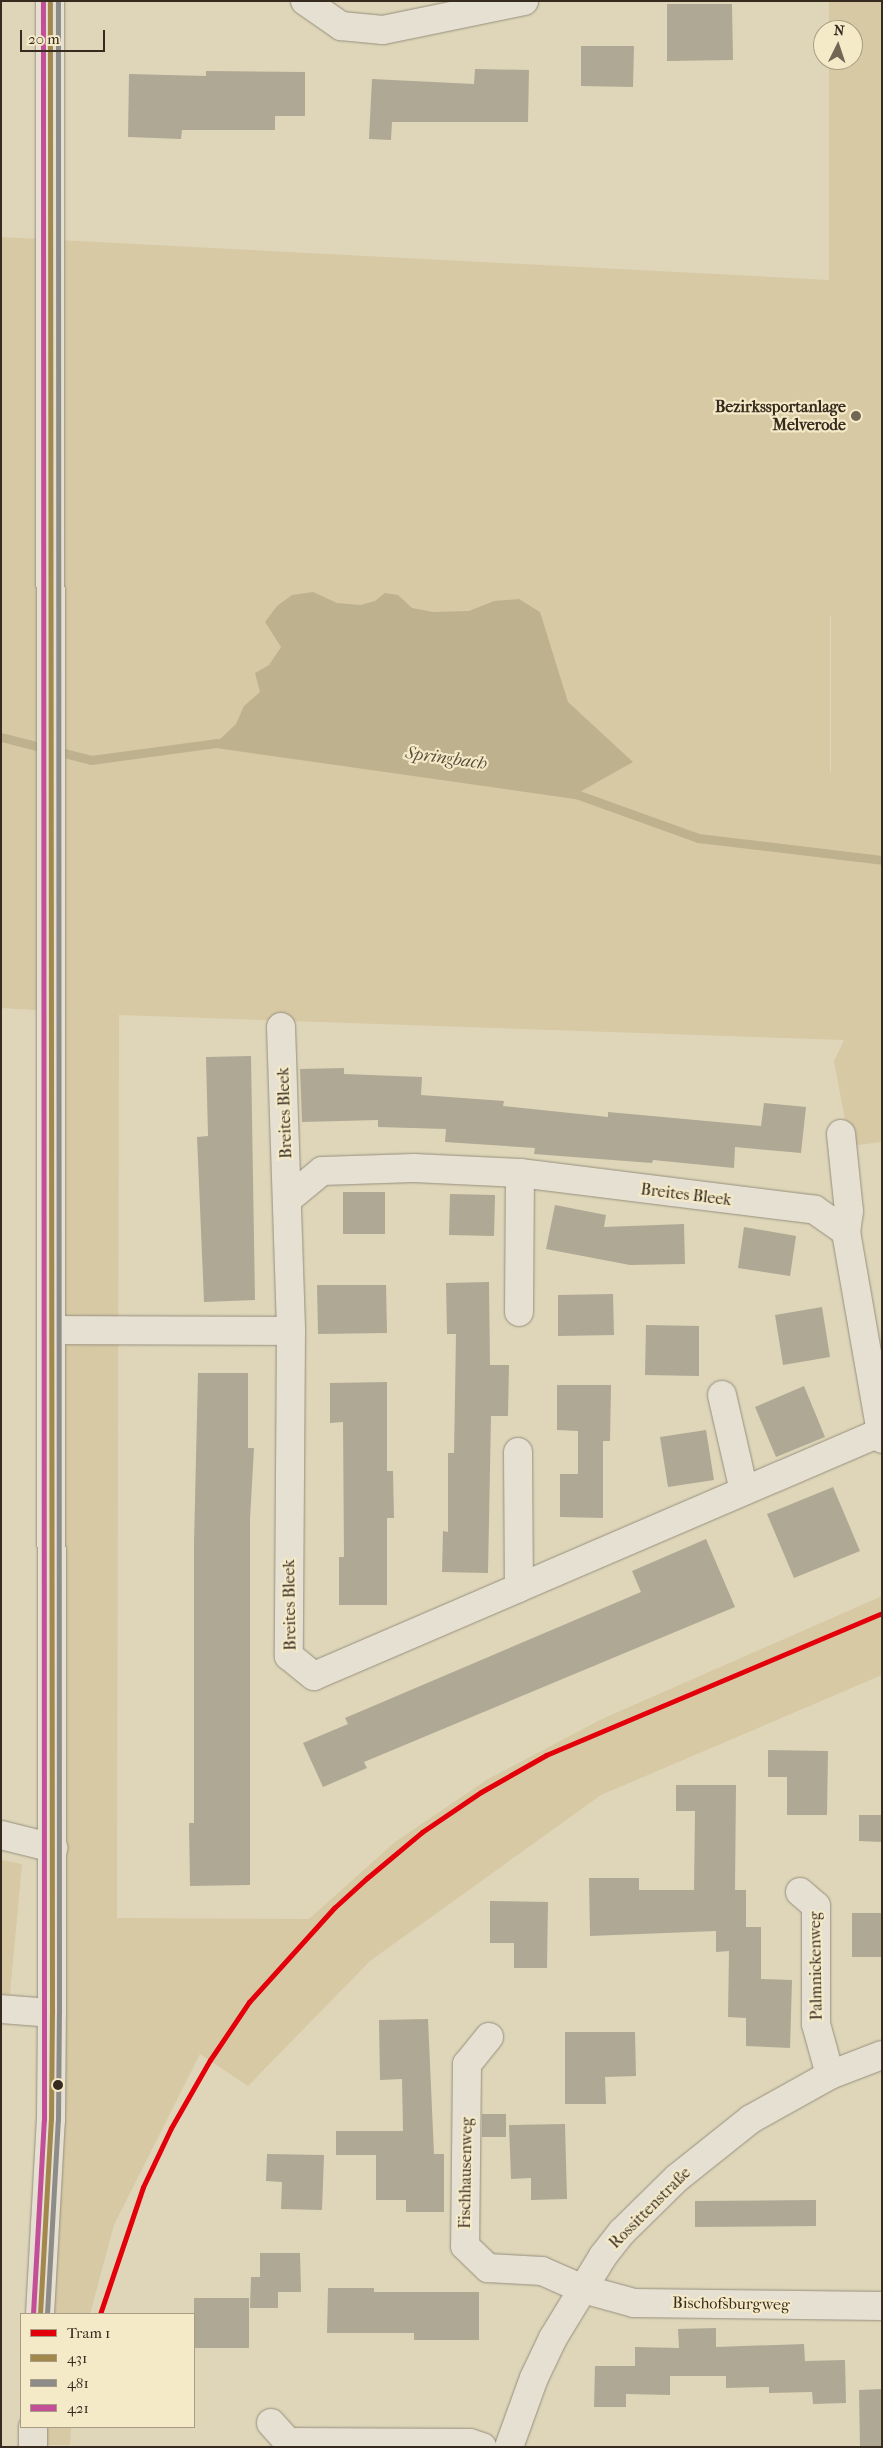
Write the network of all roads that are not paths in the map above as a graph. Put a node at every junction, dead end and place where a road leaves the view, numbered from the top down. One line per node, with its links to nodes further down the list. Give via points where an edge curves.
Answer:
1 (50, 1): 10 (street)
2 (305, 1): 3 (street, via 341,26 383,30)
3 (524, 1)
4 (282, 1027): 7 (street, Breites Bleek)
5 (841, 1134): 8 (street, Breites Bleek, via 849,1211)
6 (520, 1173): 7 (street, Breites Bleek, via 414,1168 322,1171); 8 (street, Breites Bleek, via 815,1210); 9 (street)
7 (288, 1199): 11 (street, Breites Bleek)
8 (846, 1232): 13 (street, Breites Bleek)
9 (519, 1312)
10 (52, 1330): 11 (street); 18 (street)
11 (291, 1331): 16 (street, Breites Bleek, via 289,1656 314,1676)
12 (722, 1395): 15 (street)
13 (880, 1436): 15 (street, Breites Bleek)
14 (518, 1452): 16 (street)
15 (744, 1491): 16 (street, Breites Bleek)
16 (519, 1588)
17 (1, 1835): 18 (street)
18 (53, 1848): 21 (street)
19 (800, 1892): 24 (street, Palmnickenweg, via 816,1906 816,2024)
20 (1, 2009): 21 (street)
21 (52, 2014): 27 (street, via 51,2120)
22 (489, 2037): 25 (street, Fischhausenweg, via 467,2064 465,2246 488,2268 542,2271)
23 (882, 2055): 24 (street, Rossittenstraße)
24 (830, 2075): 25 (street, Rossittenstraße, via 751,2119 715,2146 622,2232)
25 (583, 2289): 26 (street, Bischofsburgweg, via 634,2304); 32 (street, Rossittenstraße, via 534,2378)
26 (882, 2306)
27 (40, 2313)
28 (271, 2423): 31 (street, via 288,2442 470,2443)
29 (33, 2428): 30 (street)
30 (33, 2447)
31 (482, 2447)
32 (509, 2447)

